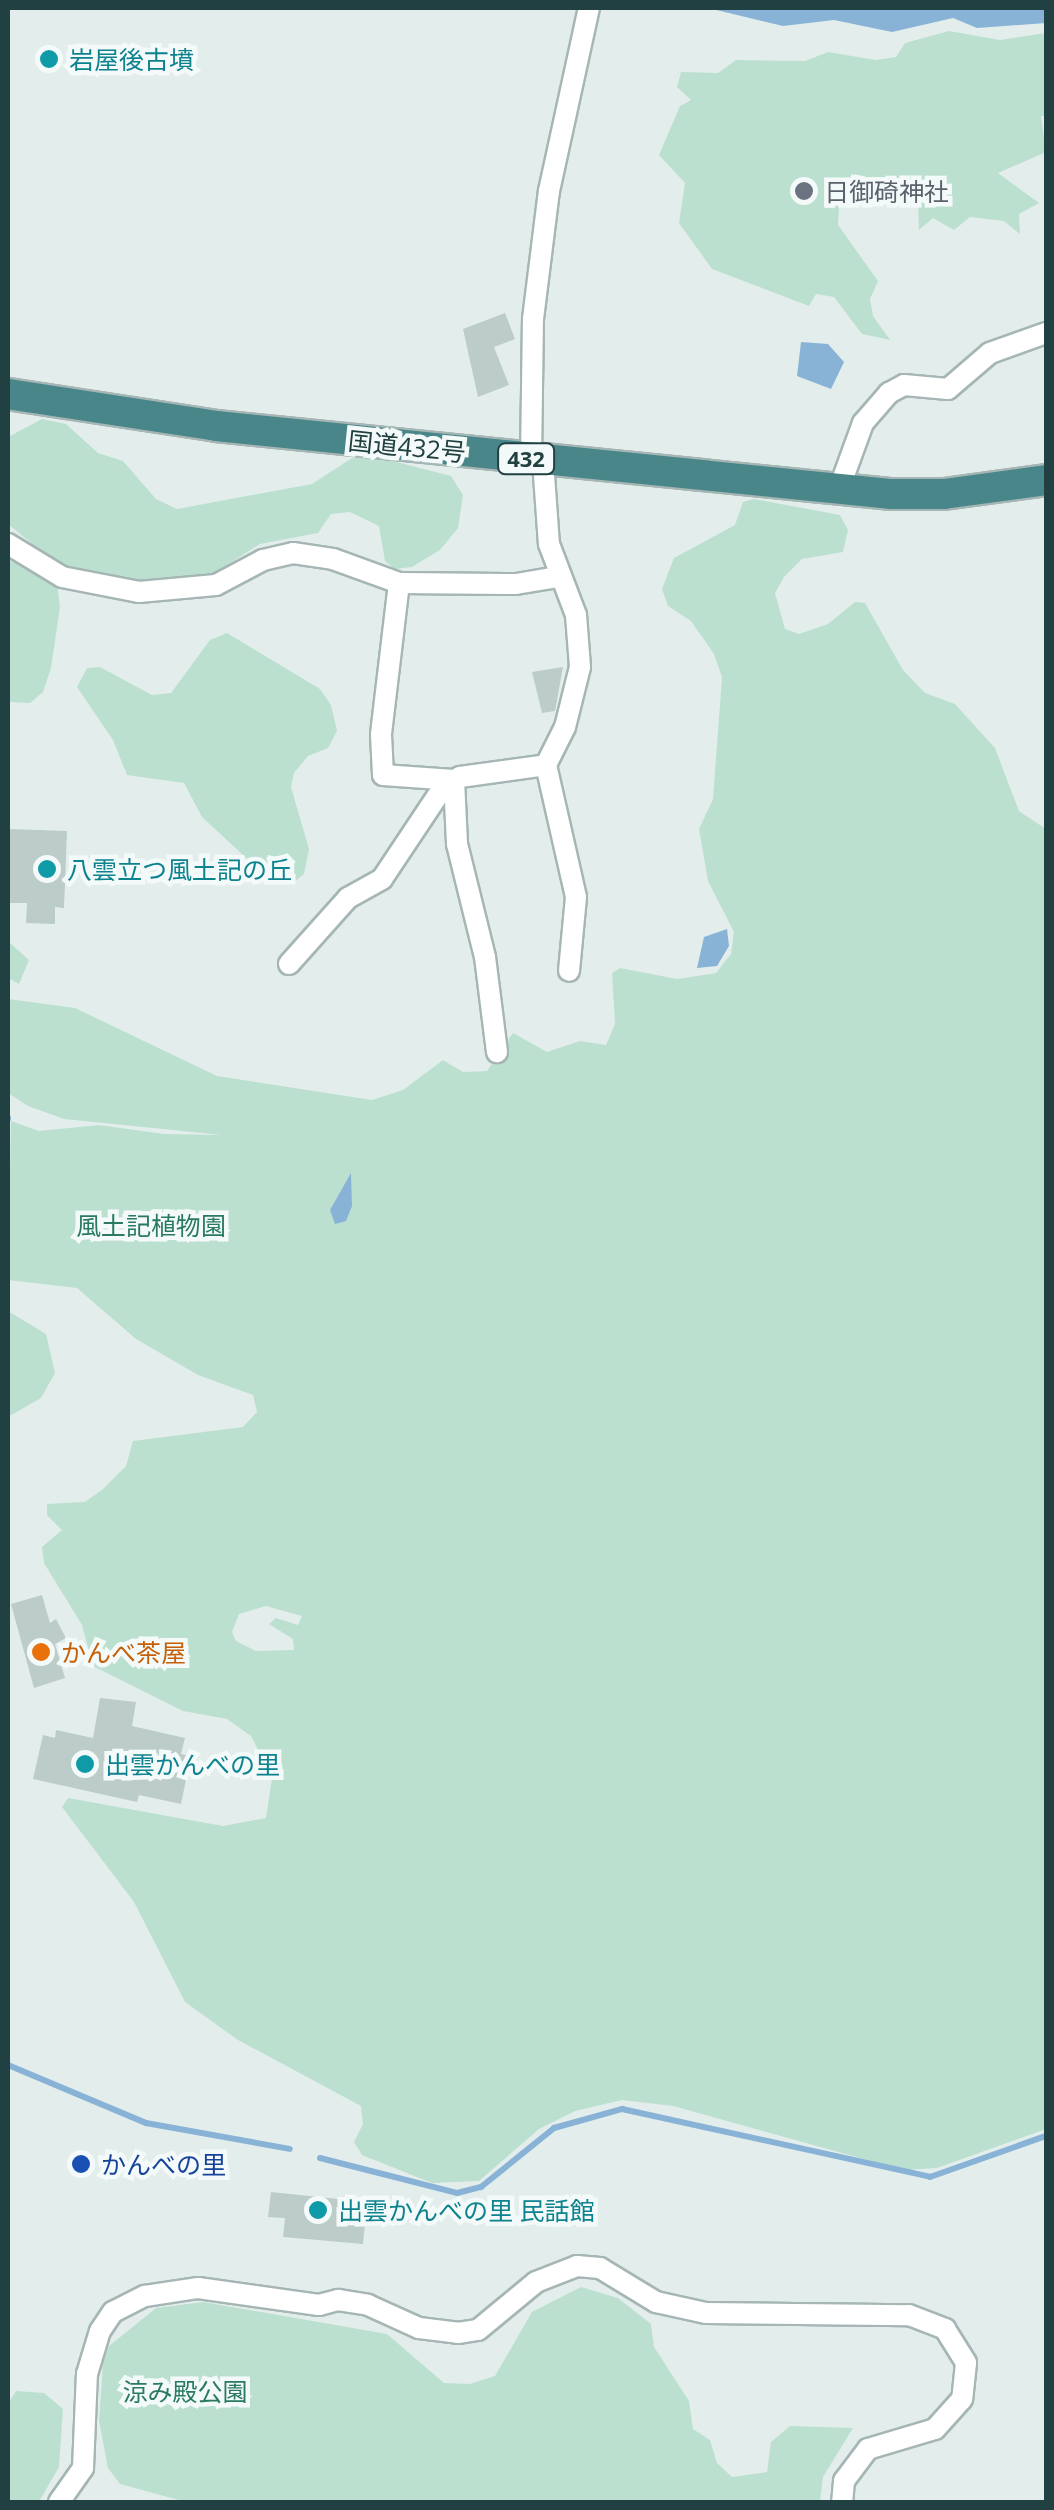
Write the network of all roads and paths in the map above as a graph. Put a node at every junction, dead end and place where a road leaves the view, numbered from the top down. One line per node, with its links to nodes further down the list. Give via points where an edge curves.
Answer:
1 (587, 17): 4 (street, via 546,209 533,318)
2 (1046, 333): 6 (street, via 990,353 948,389 904,385 889,393 863,424)
3 (8, 394): 4 (highway, 国道432号 / 432, via 149,418)
4 (537, 460): 6 (highway, 国道432号 / 432); 8 (street)
5 (1046, 480): 6 (highway, 国道432号 / 432, via 944,494)
6 (839, 489)
7 (8, 544): 9 (street, via 62,577 119,591 216,585 263,560 293,553 333,559)
8 (558, 576): 9 (street, via 516,584); 10 (street, via 576,615 580,667 565,727)
9 (399, 583): 11 (street, via 381,735 383,774)
10 (546, 765): 11 (street); 13 (street, via 576,897)
11 (454, 780): 12 (street, via 382,879 348,898); 14 (street, via 457,844)
12 (288, 964)
13 (570, 971)
14 (497, 1052)
15 (59, 2502): 16 (street, via 83,2468 87,2374 100,2331 114,2312 145,2296 198,2288 320,2305 338,2300 368,2305 419,2328 458,2333 478,2330 536,2282 577,2266 600,2268 656,2302 706,2313 909,2316 945,2329 966,2363 962,2399 935,2429 868,2449 844,2481)
16 (842, 2502)

